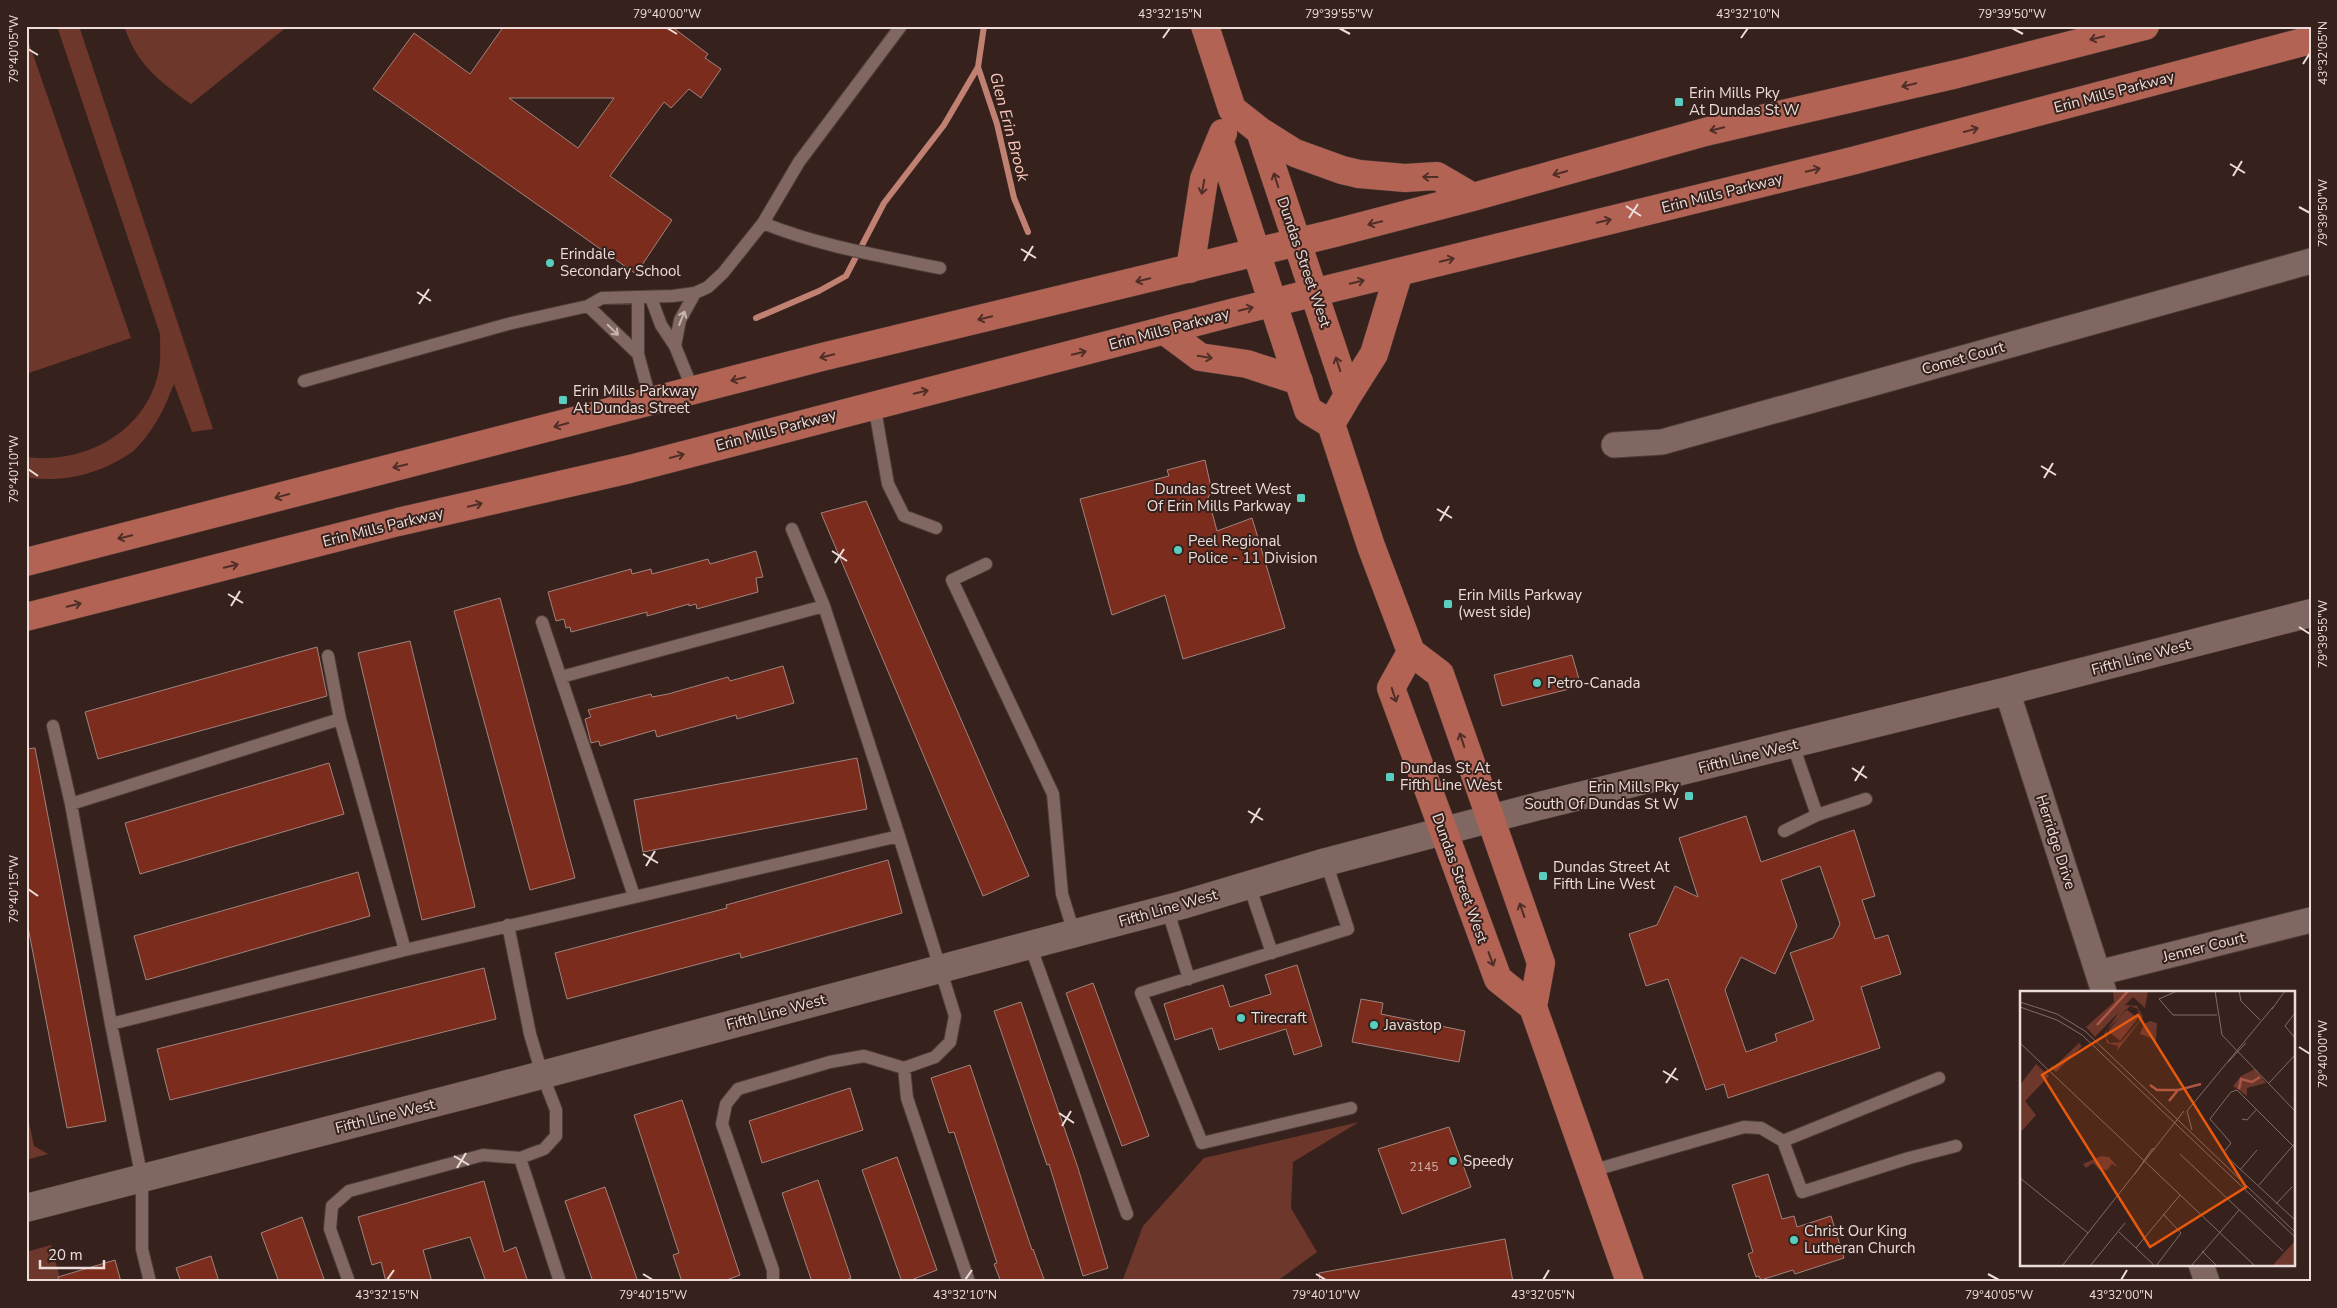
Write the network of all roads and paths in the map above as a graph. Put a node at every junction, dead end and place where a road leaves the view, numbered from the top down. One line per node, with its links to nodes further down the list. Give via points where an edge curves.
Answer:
1 (901, 26): 9 (lane, via 798,162)
2 (1205, 26): 5 (main road)
3 (2145, 26): 8 (main road, one-way to 8, via 1957,74 1705,132)
4 (2311, 40): 15 (main road, Erin Mills Parkway, one-way to 4, via 1852,161)
5 (1232, 109): 6 (main road); 7 (main road)
6 (1260, 131): 8 (main road, one-way to 6, via 1437,176 1405,178 1342,170 1295,153); 10 (main road, Dundas Street West, one-way to 6)
7 (1220, 142): 11 (main road); 14 (main road, one-way to 14, via 1204,179)
8 (1473, 197): 10 (main road, one-way to 10)
9 (762, 223): 13 (lane, via 869,254); 17 (lane, via 723,273 708,287)
10 (1296, 243): 11 (main road); 16 (main road, Dundas Street West)
11 (1256, 252): 14 (main road); 19 (main road)
12 (2311, 261): 31 (street, Comet Court, via 1662,442)
13 (940, 268)
14 (1190, 269): 26 (main road, one-way to 26)
15 (1399, 272): 16 (main road, Erin Mills Parkway, one-way to 15); 27 (main road, via 1374,354)
16 (1314, 292): 19 (main road, Erin Mills Parkway); 27 (main road, Dundas Street West, one-way to 16)
17 (695, 293): 18 (lane); 22 (lane, one-way to 17, via 680,320)
18 (644, 298): 20 (lane, via 602,298); 22 (lane); 23 (lane)
19 (1273, 302): 21 (main road, Erin Mills Parkway, one-way to 19); 25 (main road)
20 (588, 306): 23 (lane, one-way to 23); 24 (lane, via 508,324)
21 (1165, 331): 25 (main road, one-way to 25, via 1200,357 1247,364); 29 (main road, Erin Mills Parkway, one-way to 21)
22 (675, 346): 26 (lane)
23 (638, 354): 28 (lane)
24 (304, 381)
25 (1299, 381): 30 (main road, via 1308,410)
26 (693, 390): 28 (main road)
27 (1348, 395): 30 (main road)
28 (651, 402): 34 (main road, one-way to 34)
29 (874, 404): 32 (lane, via 888,484 904,516); 38 (main road, Erin Mills Parkway, one-way to 29, via 398,522 630,469)
30 (1331, 424): 40 (main road)
31 (1614, 445)
32 (936, 528)
33 (792, 529): 36 (lane)
34 (26, 562)
35 (986, 564): 60 (lane, via 952,580 1053,794 1062,894)
36 (824, 606): 42 (lane); 53 (lane)
37 (2311, 613): 43 (street, Fifth Line West)
38 (26, 617)
39 (542, 622): 42 (lane)
40 (1410, 652): 50 (main road, one-way to 40, via 1440,674); 52 (main road, Dundas Street West, one-way to 52, via 1391,688)
41 (328, 656): 44 (lane)
42 (561, 677): 56 (lane)
43 (2008, 691): 46 (street, Fifth Line West); 66 (street, Herridge Drive)
44 (340, 719): 48 (lane); 62 (lane)
45 (53, 726): 48 (lane)
46 (1793, 745): 49 (lane); 50 (street, Fifth Line West)
47 (1866, 799): 49 (lane)
48 (71, 804): 68 (lane)
49 (1817, 815): 51 (lane)
50 (1490, 819): 52 (street, Fifth Line West); 67 (main road, one-way to 50, via 1540,963)
51 (1784, 831)
52 (1443, 832): 54 (street, Fifth Line West); 67 (main road, Dundas Street West, one-way to 67, via 1498,979)
53 (899, 836): 56 (lane); 64 (lane)
54 (1326, 862): 55 (street, Fifth Line West); 63 (lane, via 1348,929)
55 (1249, 885): 57 (street, Fifth Line West); 63 (lane)
56 (634, 896): 59 (lane)
57 (1167, 908): 60 (street, Fifth Line West); 65 (lane)
58 (2311, 920): 66 (street, Jenner Court)
59 (508, 925): 62 (lane); 70 (lane, via 530,1034)
60 (1074, 933): 61 (street, Fifth Line West)
61 (1030, 945): 64 (street, Fifth Line West); 79 (lane)
62 (405, 950): 68 (lane)
63 (1272, 953): 65 (lane)
64 (941, 968): 69 (lane, via 955,1016 950,1042 935,1057); 70 (street, Fifth Line West)
65 (1189, 978): 72 (lane, via 1141,993 1202,1143)
66 (2101, 982)
67 (1533, 1007): 76 (main road)
68 (110, 1024): 77 (lane)
69 (904, 1068): 84 (lane, via 864,1056 830,1062 738,1089 726,1104 722,1124 773,1270); 85 (lane, via 907,1098)
70 (542, 1074): 75 (lane, via 556,1110 556,1136 544,1149); 77 (street, Fifth Line West)
71 (1939, 1078): 73 (lane)
72 (1350, 1108)
73 (1784, 1141): 74 (lane, via 1802,1192); 76 (lane, via 1761,1128 1744,1127)
74 (1956, 1146)
75 (520, 1158): 82 (lane, via 484,1155 349,1191 332,1206 330,1229); 83 (lane)
76 (1591, 1171): 86 (main road)
77 (142, 1179): 78 (street, Fifth Line West); 81 (lane, via 142,1249)
78 (26, 1208)
79 (1127, 1214)
80 (2202, 1266): 87 (street)
81 (150, 1282)
82 (349, 1282)
83 (560, 1282)
84 (773, 1282)
85 (969, 1282)
86 (1630, 1282)
87 (2207, 1282)

